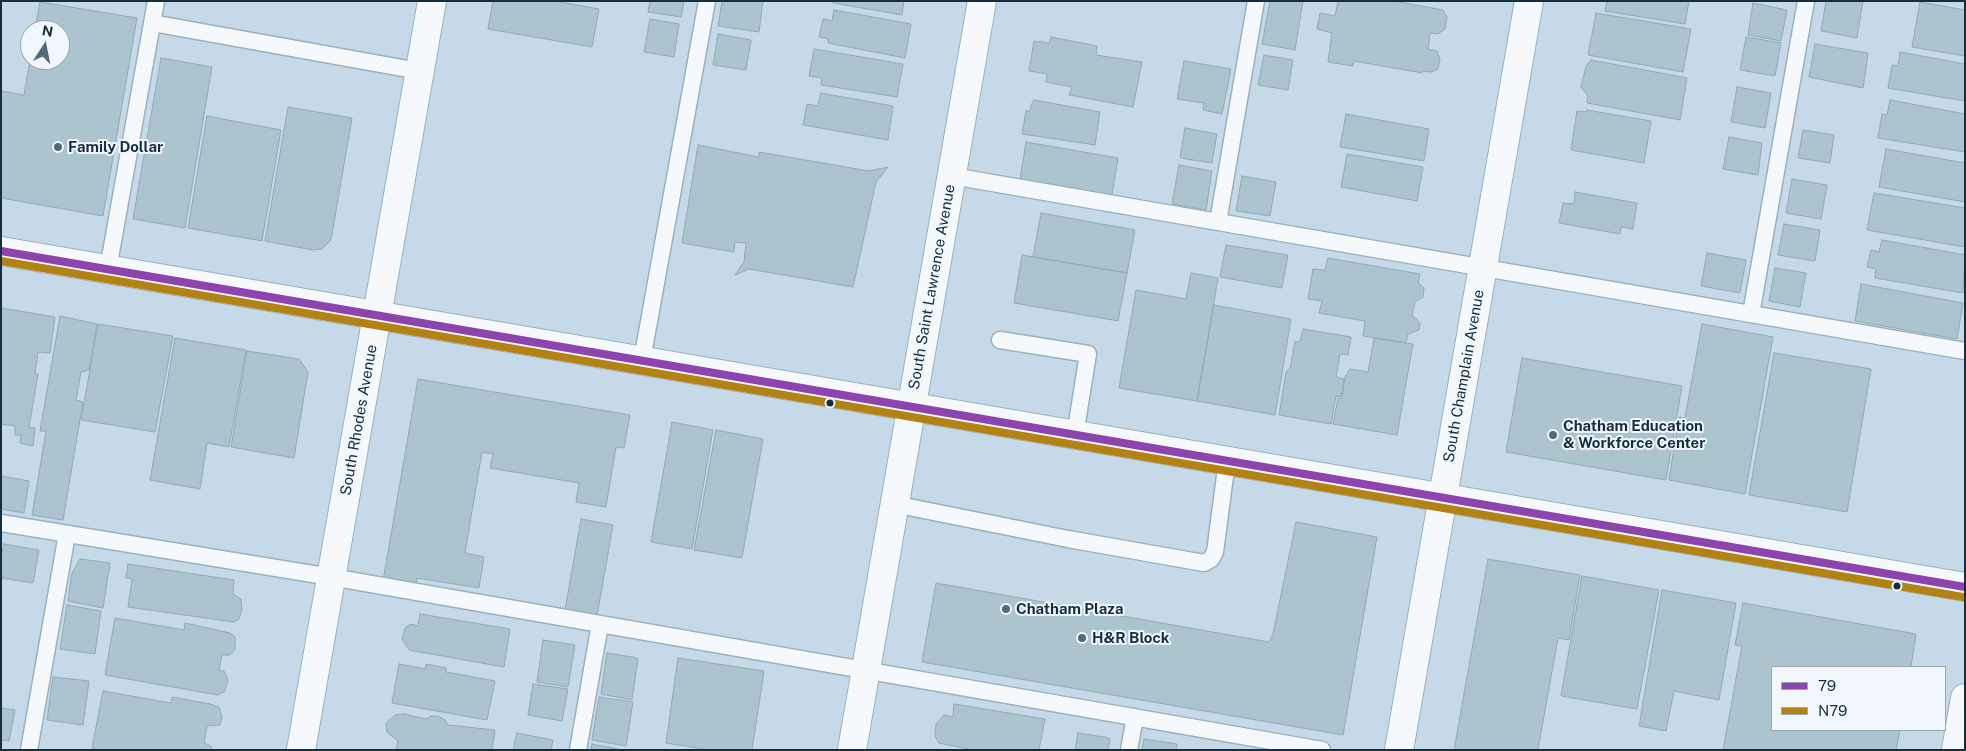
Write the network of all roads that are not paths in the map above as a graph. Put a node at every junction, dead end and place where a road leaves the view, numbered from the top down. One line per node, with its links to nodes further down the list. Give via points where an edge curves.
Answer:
1 (156, 1): 8 (lane)
2 (432, 1): 9 (street, South Rhodes Avenue)
3 (707, 1): 19 (lane)
4 (982, 1): 10 (street, South Saint Lawrence Avenue)
5 (1256, 1): 11 (lane)
6 (1529, 1): 13 (street, South Champlain Avenue)
7 (1806, 1): 15 (lane)
8 (152, 24): 9 (lane); 14 (lane)
9 (420, 71): 16 (street, South Rhodes Avenue)
10 (952, 176): 11 (lane); 20 (street, South Saint Lawrence Avenue)
11 (1218, 222): 13 (lane)
12 (1, 251): 14 (street)
13 (1483, 268): 15 (lane); 23 (street, South Champlain Avenue)
14 (108, 269): 16 (street)
15 (1751, 314): 18 (lane)
16 (377, 315): 19 (street); 27 (street, South Rhodes Avenue)
17 (1000, 340): 21 (lane, via 1088,354)
18 (1965, 351)
19 (642, 360): 20 (street)
20 (912, 407): 21 (street); 24 (street, South Saint Lawrence Avenue)
21 (1075, 435): 22 (street)
22 (1227, 461): 23 (street); 24 (lane, via 1214,552 1204,563)
23 (1442, 498): 28 (street); 39 (street, South Champlain Avenue)
24 (894, 504): 30 (street, South Saint Lawrence Avenue)
25 (1, 523): 26 (lane)
26 (67, 534): 27 (lane); 33 (lane)
27 (331, 577): 29 (lane); 34 (street, South Rhodes Avenue)
28 (1965, 587)
29 (600, 624): 30 (lane); 35 (lane)
30 (866, 670): 32 (lane); 36 (street, South Saint Lawrence Avenue)
31 (1965, 698): 40 (street)
32 (1135, 717): 37 (lane); 38 (lane)
33 (29, 750)
34 (301, 750)
35 (578, 750)
36 (852, 750)
37 (1129, 750)
38 (1322, 750)
39 (1399, 750)
40 (1956, 750)

